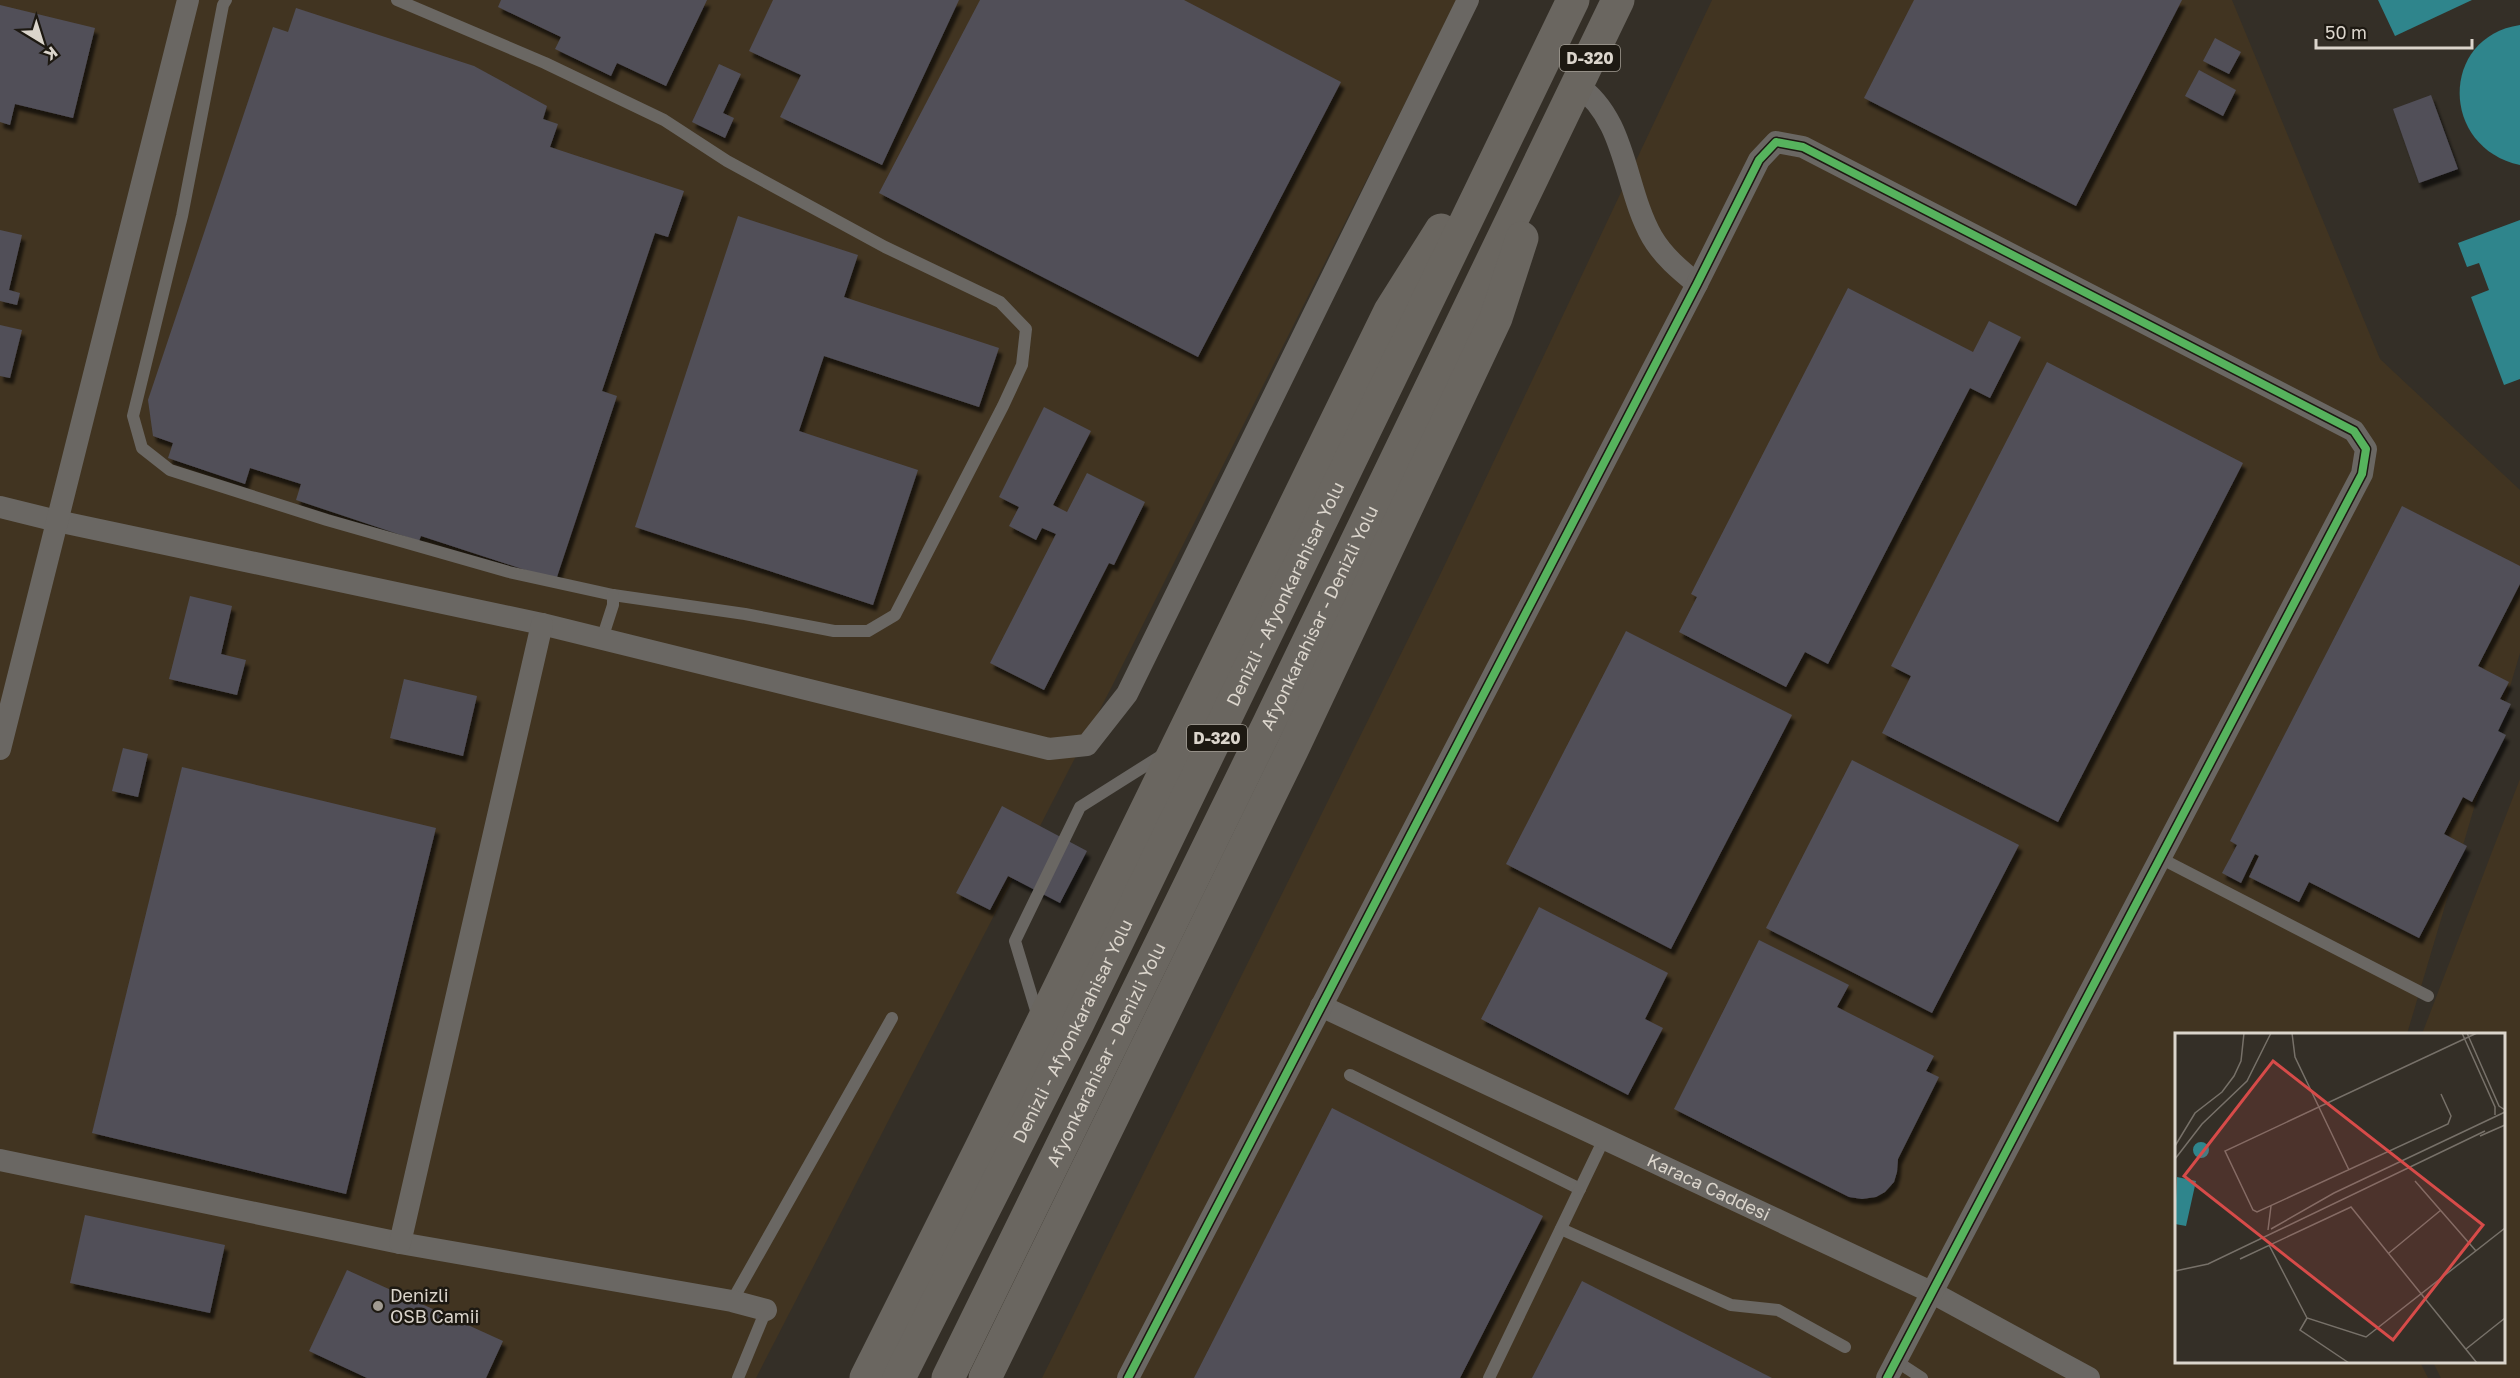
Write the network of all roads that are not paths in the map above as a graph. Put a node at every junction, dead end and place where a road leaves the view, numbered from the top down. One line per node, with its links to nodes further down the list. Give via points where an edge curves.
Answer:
1 (188, 0): 12 (street)
2 (226, 0): 13 (lane, via 182,216 134,416 142,448 170,470 316,517 509,572)
3 (397, 0): 13 (lane, via 545,63 664,120 728,161 885,247 1000,302 1026,328 1022,365 1004,406 895,615 868,631 834,631)
4 (1468, 0): 15 (street, via 1126,694 1087,745 1049,749)
5 (1573, 0): 8 (highway, Denizli - Afyonkarahisar Yolu / D-320)
6 (1618, 0): 7 (highway, D-320)
7 (1577, 85): 9 (highway, D-320); 10 (street, via 1595,99 1607,117 1651,234 1663,252)
8 (1526, 94): 16 (highway, via 1390,311); 36 (highway, Denizli - Afyonkarahisar Yolu / D-320, via 1077,1025)
9 (1562, 117): 37 (highway, Afyonkarahisar - Denizli Yolu / D-320); 38 (highway, via 1496,318 1293,748)
10 (1697, 284): 18 (street, via 1759,160 1776,142 1803,147 2354,431 2366,449 2362,474); 20 (street)
11 (0, 507): 12 (street)
12 (57, 521): 14 (street); 17 (street)
13 (613, 595): 15 (lane)
14 (542, 624): 15 (street); 28 (street)
15 (602, 639)
16 (1178, 745): 22 (highway); 22 (lane, via 1080,807 1015,941)
17 (0, 749)
18 (2160, 858): 19 (lane); 29 (street)
19 (2428, 996)
20 (1321, 1006): 24 (street, Karaca Caddesi); 39 (street)
21 (892, 1018): 30 (lane)
22 (1041, 1026): 35 (highway)
23 (1350, 1075): 26 (lane)
24 (1604, 1139): 26 (lane); 29 (street, Karaca Caddesi)
25 (0, 1160): 28 (street)
26 (1580, 1189): 27 (lane)
27 (1561, 1229): 32 (lane, via 1731,1305 1778,1310); 40 (lane)
28 (400, 1243): 30 (street)
29 (1931, 1292): 33 (street); 42 (street, Karaca Caddesi)
30 (732, 1301): 31 (street)
31 (766, 1310): 34 (lane)
32 (1845, 1347)
33 (1892, 1369): 41 (lane)
34 (738, 1378)
35 (866, 1378)
36 (898, 1378)
37 (948, 1378)
38 (985, 1378)
39 (1128, 1378)
40 (1489, 1378)
41 (1922, 1378)
42 (2089, 1378)

